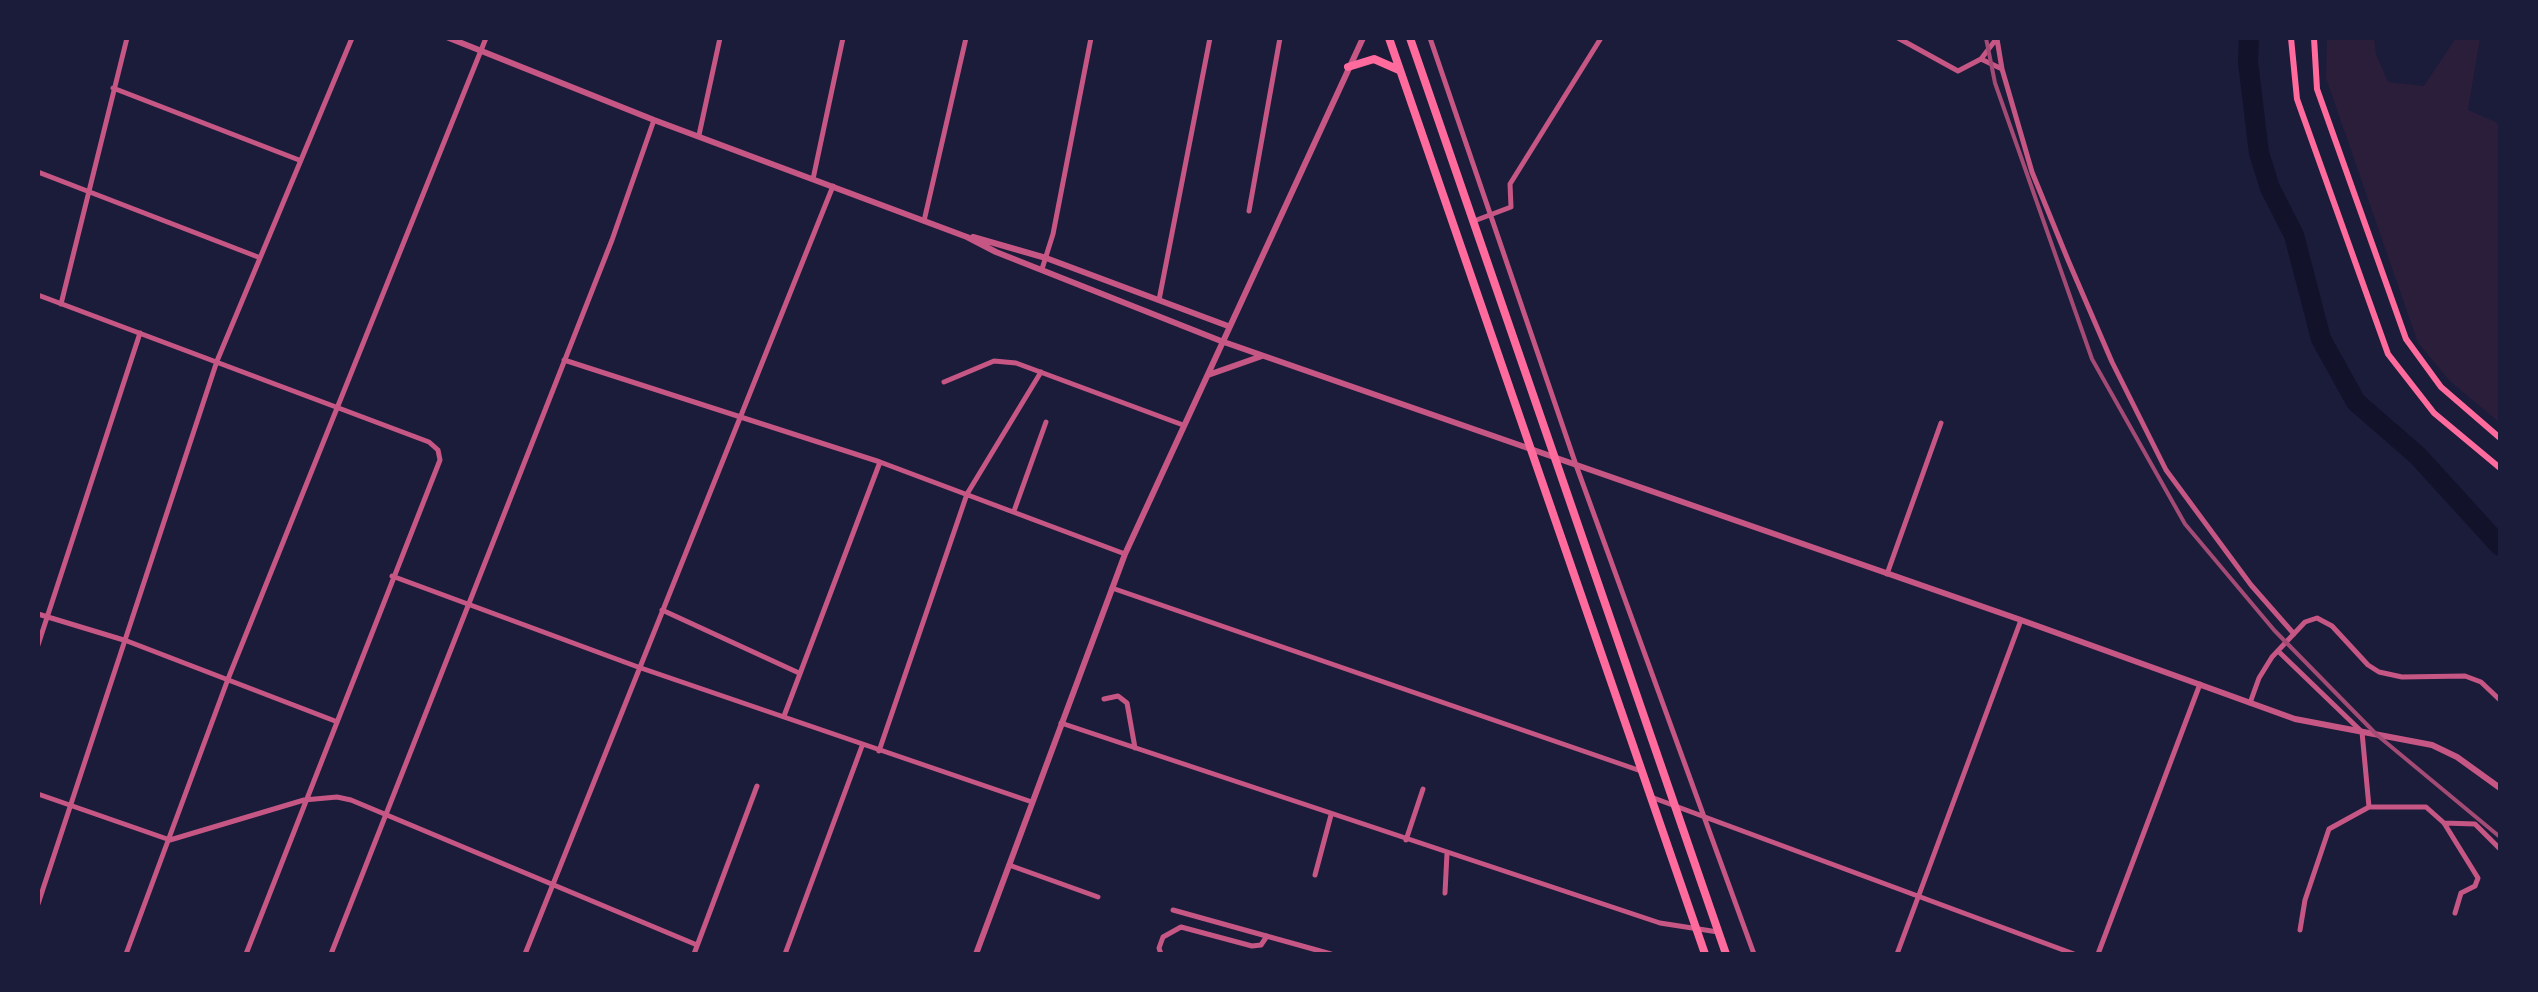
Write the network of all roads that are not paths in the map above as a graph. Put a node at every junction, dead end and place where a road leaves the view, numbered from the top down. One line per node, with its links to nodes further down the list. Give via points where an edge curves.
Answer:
1 (127, 38): 25 (street)
2 (352, 38): 28 (street)
3 (449, 38): 20 (street)
4 (486, 38): 20 (street)
5 (720, 38): 27 (street)
6 (842, 38): 30 (street)
7 (966, 38): 36 (street)
8 (1091, 38): 39 (street)
9 (1210, 38): 42 (street)
10 (1280, 38): 33 (street)
11 (1362, 38): 22 (street)
12 (1389, 38): 24 (main road)
13 (1410, 38): 35 (main road)
14 (1430, 38): 34 (street)
15 (1601, 38): 34 (street, via 1510,184 1511,207)
16 (1898, 38): 21 (street, via 1958,70)
17 (1997, 38): 21 (street); 23 (street)
18 (2291, 38): 63 (main road, via 2297,99 2388,354 2434,413)
19 (2314, 38): 58 (main road, via 2317,89 2406,340 2441,387)
20 (482, 49): 26 (street); 53 (street)
21 (1981, 60): 23 (street)
22 (1348, 67): 24 (main road, via 1374,58); 44 (street)
23 (2002, 69): 75 (street, via 2032,172 2112,362 2175,486)
24 (1401, 71): 59 (main road)
25 (114, 88): 28 (street); 32 (street)
26 (654, 120): 27 (street); 48 (street)
27 (699, 136): 30 (street)
28 (299, 160): 38 (street)
29 (38, 172): 32 (street)
30 (812, 179): 31 (street)
31 (833, 186): 36 (street); 54 (street)
32 (90, 191): 38 (street); 43 (street)
33 (1248, 211)
34 (1491, 214): 35 (street); 62 (street)
35 (1474, 220): 60 (main road)
36 (924, 221): 37 (street)
37 (967, 236): 39 (street); 40 (street)
38 (258, 257): 49 (street)
39 (1046, 258): 40 (street); 42 (street)
40 (1042, 270): 46 (street)
41 (38, 295): 43 (street)
42 (1158, 301): 44 (street)
43 (60, 304): 45 (street)
44 (1228, 326): 46 (street)
45 (140, 333): 49 (street); 73 (street)
46 (1221, 342): 47 (street); 51 (street)
47 (1262, 356): 51 (street); 59 (street)
48 (564, 360): 54 (street); 70 (street)
49 (217, 361): 53 (street); 76 (street)
50 (1041, 372): 52 (street, via 994,361); 57 (street); 64 (street)
51 (1206, 375): 57 (street)
52 (944, 382)
53 (336, 409): 68 (street, via 438,450 440,460); 81 (street)
54 (740, 417): 61 (street); 71 (street)
55 (1046, 422): 65 (street)
56 (1941, 423): 67 (street)
57 (1183, 425): 66 (street)
58 (2500, 438)
59 (1530, 450): 60 (street); 93 (main road)
60 (1556, 459): 62 (street); 102 (main road)
61 (880, 462): 64 (street); 80 (street)
62 (1576, 465): 67 (street); 105 (street)
63 (2500, 468)
64 (967, 494): 65 (street); 92 (street)
65 (1014, 512): 66 (street)
66 (1125, 554): 69 (street)
67 (1887, 574): 74 (street)
68 (392, 576): 70 (street); 87 (street)
69 (1112, 588): 88 (street); 93 (street)
70 (467, 607): 79 (street); 104 (street)
71 (662, 610): 79 (street); 80 (street)
72 (38, 614): 73 (street)
73 (46, 617): 76 (street); 77 (street)
74 (2021, 620): 82 (street); 117 (street)
75 (2294, 634): 78 (street); 84 (street, via 2317,618 2378,672 2465,676)
76 (127, 640): 81 (street); 101 (street)
77 (38, 645)
78 (2278, 651): 85 (street); 89 (street)
79 (638, 667): 86 (street); 114 (street)
80 (799, 673): 86 (street)
81 (228, 680): 87 (street); 108 (street)
82 (2200, 684): 85 (street); 140 (street)
83 (1104, 698): 91 (street, via 1127,703)
84 (2500, 700)
85 (2250, 702): 89 (street, via 2304,722)
86 (783, 717): 90 (street)
87 (335, 721): 99 (street)
88 (1061, 723): 91 (street); 100 (street)
89 (2362, 732): 95 (street, via 2444,750); 103 (street)
90 (862, 746): 92 (street); 131 (street)
91 (1135, 748): 106 (street)
92 (879, 752): 100 (street)
93 (1640, 772): 98 (main road)
94 (757, 786): 125 (street)
95 (2500, 788)
96 (1423, 790): 109 (street)
97 (38, 794): 101 (street)
98 (1649, 796): 102 (street); 122 (main road)
99 (304, 800): 104 (street, via 336,797); 108 (street); 127 (street)
100 (1032, 802): 112 (street)
101 (70, 806): 108 (street); 118 (street)
102 (1676, 806): 105 (street); 123 (main road)
103 (2369, 807): 107 (street, via 2426,807); 121 (street, via 2330,829)
104 (386, 814): 114 (street); 128 (street)
105 (1702, 814): 117 (street); 137 (street)
106 (1332, 815): 109 (street); 113 (street)
107 (2444, 823): 110 (street, via 2475,824); 120 (street, via 2478,878 2461,893)
108 (170, 840): 126 (street)
109 (1406, 840): 111 (street)
110 (2500, 849)
111 (1447, 854): 115 (street); 122 (street)
112 (1009, 864): 116 (street); 132 (street)
113 (1315, 875)
114 (553, 884): 125 (street); 129 (street)
115 (1445, 893)
116 (1098, 896)
117 (1919, 897): 138 (street); 139 (street)
118 (38, 904)
119 (1172, 910): 124 (street)
120 (2455, 912)
121 (2300, 930)
122 (1696, 931): 123 (street); 135 (main road)
123 (1718, 932): 136 (main road)
124 (1267, 936): 133 (street, via 1252,946 1180,927 1163,938); 134 (street)
125 (697, 945): 130 (street)
126 (126, 954)
127 (246, 954)
128 (331, 954)
129 (524, 954)
130 (694, 954)
131 (785, 954)
132 (976, 954)
133 (1162, 954)
134 (1331, 954)
135 (1705, 954)
136 (1726, 954)
137 (1754, 954)
138 (1897, 954)
139 (2074, 954)
140 (2098, 954)

